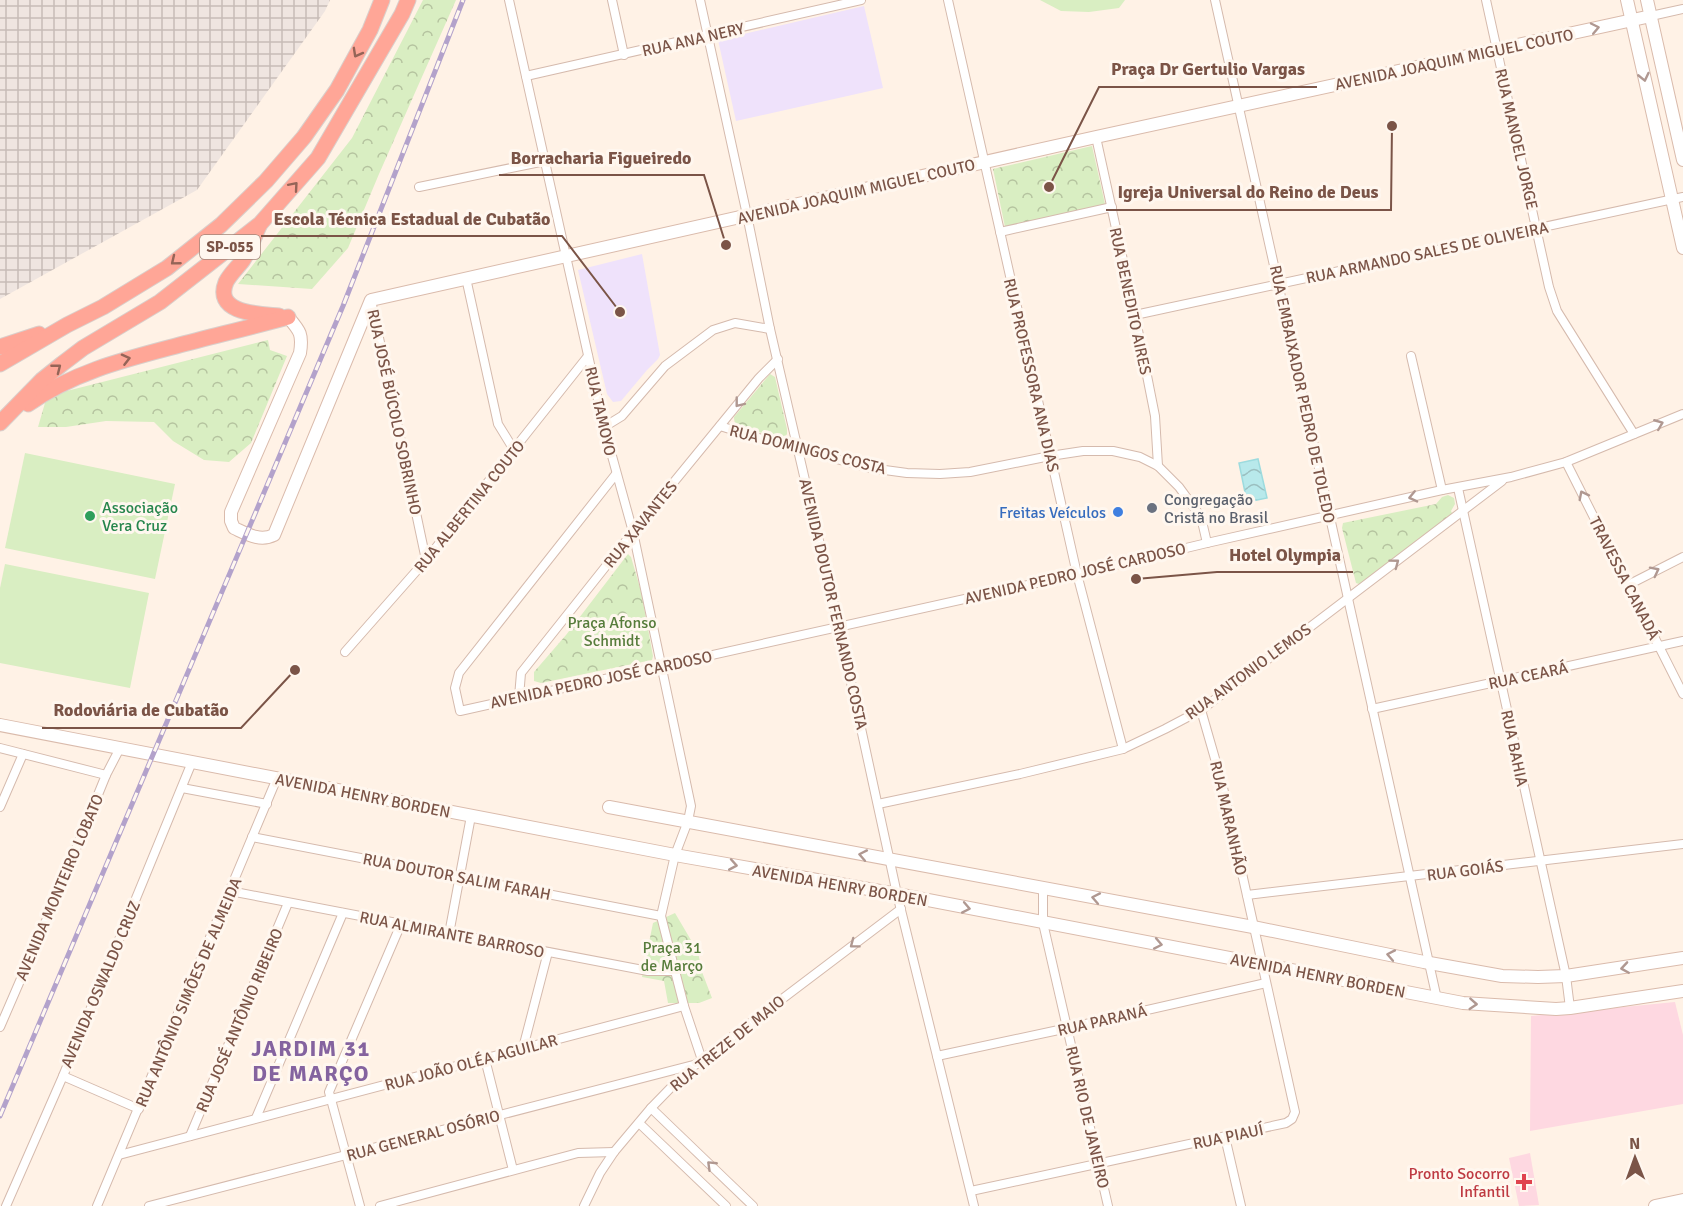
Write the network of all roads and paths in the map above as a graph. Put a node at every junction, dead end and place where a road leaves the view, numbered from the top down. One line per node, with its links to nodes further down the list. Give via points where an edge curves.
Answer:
1 (382, 0): 38 (highway, SP-055, one-way to 38, via 337,90 266,181 167,268)
2 (408, 0): 28 (highway, SP-055, one-way to 2, via 318,158)
3 (509, 0): 18 (street, RUA TAMOYO)
4 (612, 0): 17 (street)
5 (700, 0): 15 (street, AVENIDA DOUTOR FERNANDO COSTA)
6 (861, 0): 15 (street, RUA ANA NERY)
7 (948, 0): 23 (street, RUA PROFESSORA ANA DIAS)
8 (1215, 0): 19 (street, RUA EMBAIXADOR PEDRO DE TOLEDO)
9 (1486, 0): 16 (street, RUA MANOEL JORGE)
10 (1627, 0): 14 (street)
11 (1647, 0): 13 (street)
12 (1683, 9): 13 (street, AVENIDA JOAQUIM MIGUEL COUTO)
13 (1651, 16): 14 (street, AVENIDA JOAQUIM MIGUEL COUTO); 21 (street)
14 (1632, 20): 16 (street, AVENIDA JOAQUIM MIGUEL COUTO, one-way to 14); 25 (street, one-way to 25)
15 (708, 36): 17 (street, RUA ANA NERY); 27 (street, AVENIDA DOUTOR FERNANDO COSTA)
16 (1497, 50): 19 (street, AVENIDA JOAQUIM MIGUEL COUTO); 29 (street, RUA MANOEL JORGE)
17 (624, 55): 18 (street, RUA ANA NERY)
18 (525, 76): 22 (street, RUA TAMOYO)
19 (1239, 106): 20 (street, AVENIDA JOAQUIM MIGUEL COUTO); 34 (street, RUA EMBAIXADOR PEDRO DE TOLEDO)
20 (1096, 138): 23 (street, AVENIDA JOAQUIM MIGUEL COUTO); 26 (street, RUA BENEDITO AIRES)
21 (1683, 160)
22 (545, 161): 24 (street); 32 (street, RUA TAMOYO)
23 (985, 162): 27 (street, AVENIDA JOAQUIM MIGUEL COUTO); 30 (street, RUA PROFESSORA ANA DIAS)
24 (419, 187)
25 (1678, 199): 29 (street, RUA ARMANDO SALES DE OLIVEIRA); 31 (street)
26 (1112, 207): 30 (street); 36 (street, RUA BENEDITO AIRES)
27 (747, 215): 32 (street, AVENIDA JOAQUIM MIGUEL COUTO); 39 (street, AVENIDA DOUTOR FERNANDO COSTA)
28 (260, 224): 37 (highway, via 245,256 226,282 226,300 243,312); 46 (highway, SP-055, one-way to 28, via 62,364 160,302)
29 (1537, 229): 34 (street, RUA ARMANDO SALES DE OLIVEIRA); 49 (street, RUA MANOEL JORGE, via 1557,311)
30 (1000, 232): 52 (street, RUA PROFESSORA ANA DIAS)
31 (1683, 248)
32 (566, 256): 33 (street, AVENIDA JOAQUIM MIGUEL COUTO); 41 (street, RUA TAMOYO)
33 (466, 278): 35 (street, AVENIDA JOAQUIM MIGUEL COUTO); 51 (street, via 498,424)
34 (1279, 284): 36 (street, RUA ARMANDO SALES DE OLIVEIRA); 60 (street, RUA EMBAIXADOR PEDRO DE TOLEDO)
35 (371, 300): 37 (street, via 274,535 267,539 234,528 231,512 300,353 302,339); 64 (street, RUA JOSÉ BÚCOLO SOBRINHO)
36 (1135, 315): 54 (street, RUA BENEDITO AIRES, via 1155,416)
37 (288, 317): 46 (highway, one-way to 37, via 43,393 113,362)
38 (67, 325): 40 (highway, SP-055); 44 (highway, SP-055)
39 (770, 328): 43 (street, AVENIDA DOUTOR FERNANDO COSTA); 48 (street, via 735,323 713,330 665,366 622,416)
40 (0, 347)
41 (588, 356): 48 (street, RUA TAMOYO); 51 (street, RUA ALBERTINA COUTO)
42 (1411, 356): 58 (street)
43 (778, 359): 47 (street, RUA XAVANTES, one-way to 47); 50 (street, AVENIDA DOUTOR FERNANDO COSTA)
44 (0, 364)
45 (1683, 414): 49 (street, AVENIDA PEDRO JOSÉ CARDOSO, one-way to 45)
46 (0, 424)
47 (720, 426): 50 (street, RUA DOMINGOS COSTA); 61 (street, RUA XAVANTES)
48 (604, 427): 55 (street, RUA TAMOYO)
49 (1634, 434): 53 (street, AVENIDA PEDRO JOSÉ CARDOSO)
50 (799, 448): 52 (street, RUA DOMINGOS COSTA, via 870,468 907,473 989,469); 68 (street, AVENIDA DOUTOR FERNANDO COSTA)
51 (514, 450): 64 (street, RUA ALBERTINA COUTO)
52 (1050, 456): 54 (street, RUA DOMINGOS COSTA, via 1113,451); 65 (street, RUA PROFESSORA ANA DIAS)
53 (1566, 462): 56 (street, AVENIDA PEDRO JOSÉ CARDOSO); 66 (street, TRAVESSA CANADÁ, one-way to 53)
54 (1158, 466): 62 (street, RUA DOMINGOS COSTA, via 1201,517)
55 (616, 474): 61 (street, RUA TAMOYO); 75 (street, AVENIDA PEDRO JOSÉ CARDOSO, via 459,673 455,688 460,711)
56 (1511, 477): 57 (street, AVENIDA PEDRO JOSÉ CARDOSO); 59 (street, RUA ANTONIO LEMOS)
57 (1458, 488): 58 (street, AVENIDA PEDRO JOSÉ CARDOSO); 59 (street, RUA BAHIA)
58 (1442, 490): 60 (street, AVENIDA PEDRO JOSÉ CARDOSO, one-way to 60)
59 (1463, 511): 67 (street, RUA ANTONIO LEMOS, one-way to 59); 73 (street, RUA BAHIA)
60 (1330, 516): 62 (street, AVENIDA PEDRO JOSÉ CARDOSO); 67 (street, RUA EMBAIXADOR PEDRO DE TOLEDO)
61 (633, 532): 72 (street, RUA TAMOYO); 75 (street, RUA XAVANTES, via 521,673)
62 (1207, 543): 65 (street, AVENIDA PEDRO JOSÉ CARDOSO)
63 (1683, 557): 66 (street, one-way to 63)
64 (426, 560): 71 (street, RUA ALBERTINA COUTO)
65 (1077, 574): 68 (street, AVENIDA PEDRO JOSÉ CARDOSO); 81 (street, RUA PROFESSORA ANA DIAS)
66 (1628, 585): 70 (street, TRAVESSA CANADÁ)
67 (1348, 598): 76 (street, RUA EMBAIXADOR PEDRO DE TOLEDO); 77 (street, RUA ANTONIO LEMOS)
68 (839, 627): 72 (street, AVENIDA PEDRO JOSÉ CARDOSO); 88 (street, AVENIDA DOUTOR FERNANDO COSTA)
69 (1683, 641): 70 (street, RUA CEARÁ)
70 (1659, 646): 73 (street, RUA CEARÁ); 74 (street, TRAVESSA CANADÁ)
71 (345, 652)
72 (662, 666): 75 (street, AVENIDA PEDRO JOSÉ CARDOSO); 92 (street, RUA TAMOYO, via 691,806)
73 (1501, 681): 76 (street, RUA CEARÁ); 97 (street, RUA BAHIA)
74 (1683, 694)
75 (519, 697)
76 (1372, 709): 98 (street, RUA EMBAIXADOR PEDRO DE TOLEDO)
77 (1201, 710): 81 (street, RUA ANTONIO LEMOS); 103 (street, RUA MARANHÃO)
78 (0, 724): 80 (street, AVENIDA HENRY BORDEN)
79 (0, 748): 82 (street)
80 (120, 748): 83 (street, AVENIDA HENRY BORDEN); 84 (street, AVENIDA MONTEIRO LOBATO)
81 (1123, 748): 88 (street, RUA ANTONIO LEMOS)
82 (23, 754): 84 (street); 89 (street)
83 (192, 762): 85 (street, AVENIDA HENRY BORDEN); 86 (street, AVENIDA OSWALDO CRUZ)
84 (106, 775): 123 (street, AVENIDA MONTEIRO LOBATO)
85 (277, 778): 87 (street, RUA ANTÔNIO SIMÕES DE ALMEIDA); 91 (street, AVENIDA HENRY BORDEN)
86 (182, 788): 87 (street, AVENIDA HENRY BORDEN); 129 (street, AVENIDA OSWALDO CRUZ)
87 (267, 804): 93 (street, RUA ANTÔNIO SIMÕES DE ALMEIDA)
88 (878, 804): 96 (street, AVENIDA DOUTOR FERNANDO COSTA)
89 (0, 807)
90 (609, 807): 92 (street, AVENIDA HENRY BORDEN)
91 (471, 816): 95 (street, AVENIDA HENRY BORDEN); 99 (street)
92 (688, 821): 95 (street); 96 (street, AVENIDA HENRY BORDEN, one-way to 92)
93 (252, 837): 99 (street, RUA DOUTOR SALIM FARAH); 101 (street, RUA ANTÔNIO SIMÕES DE ALMEIDA)
94 (1683, 844): 97 (street, RUA GOIÁS)
95 (675, 855): 102 (street, AVENIDA HENRY BORDEN, one-way to 102); 107 (street)
96 (890, 860): 100 (street, AVENIDA HENRY BORDEN); 102 (street, AVENIDA DOUTOR FERNANDO COSTA)
97 (1540, 860): 98 (street, RUA GOIÁS); 117 (street, RUA BAHIA)
98 (1410, 876): 103 (street, RUA GOIÁS); 114 (street, RUA EMBAIXADOR PEDRO DE TOLEDO)
99 (460, 877): 107 (street, RUA DOUTOR SALIM FARAH); 111 (street)
100 (1043, 888): 108 (street, RUA RIO DE JANEIRO); 110 (street, AVENIDA HENRY BORDEN, one-way to 100)
101 (230, 891): 104 (street, RUA ALMIRANTE BARROSO); 132 (street, RUA ANTÔNIO SIMÕES DE ALMEIDA)
102 (897, 894): 105 (street, AVENIDA DOUTOR FERNANDO COSTA); 108 (street, AVENIDA HENRY BORDEN, one-way to 108)
103 (1247, 895): 110 (street, RUA MARANHÃO)
104 (288, 903): 106 (street, RUA ALMIRANTE BARROSO); 136 (street, RUA JOSÉ ANTÔNIO RIBEIRO)
105 (901, 909): 126 (street, AVENIDA DOUTOR FERNANDO COSTA); 128 (street, RUA TREZE DE MAIO, one-way to 128)
106 (343, 913): 109 (street, RUA ALMIRANTE BARROSO); 134 (street)
107 (661, 916): 116 (street)
108 (1043, 922): 115 (street, AVENIDA HENRY BORDEN, one-way to 115); 124 (street, RUA RIO DE JANEIRO)
109 (400, 924): 111 (street, RUA ALMIRANTE BARROSO); 130 (street, via 329,1092)
110 (1253, 927): 114 (street, AVENIDA HENRY BORDEN, one-way to 110); 115 (street, RUA PIAUÍ)
111 (449, 934): 112 (street, RUA ALMIRANTE BARROSO)
112 (548, 952): 116 (street, RUA ALMIRANTE BARROSO, via 648,971); 125 (street)
113 (1683, 957): 117 (street, AVENIDA HENRY BORDEN, one-way to 117)
114 (1429, 963): 117 (street, AVENIDA HENRY BORDEN, via 1502,976); 120 (street, RUA EMBAIXADOR PEDRO DE TOLEDO)
115 (1261, 964): 118 (street, RUA PIAUÍ); 120 (street, AVENIDA HENRY BORDEN)
116 (675, 971): 121 (street)
117 (1566, 976): 122 (street, RUA BAHIA)
118 (1266, 983): 124 (street, RUA PARANÁ); 137 (street, RUA PIAUÍ, via 1295,1112 1286,1123)
119 (1683, 991): 122 (street, AVENIDA HENRY BORDEN)
120 (1437, 999): 122 (street, AVENIDA HENRY BORDEN, one-way to 122)
121 (684, 1006): 125 (street, RUA JOÃO OLÉA AGUILAR); 128 (street)
122 (1570, 1008)
123 (0, 1027)
124 (1068, 1028): 126 (street, RUA PARANÁ); 141 (street, RUA RIO DE JANEIRO)
125 (523, 1048): 127 (street, RUA JOÃO OLÉA AGUILAR)
126 (937, 1056): 143 (street, AVENIDA DOUTOR FERNANDO COSTA)
127 (484, 1059): 130 (street, RUA JOÃO OLÉA AGUILAR); 133 (street)
128 (699, 1062): 131 (street, RUA TREZE DE MAIO); 133 (street, RUA GENERAL OSÓRIO)
129 (63, 1076): 132 (street); 145 (street, AVENIDA OSWALDO CRUZ)
130 (331, 1099): 134 (street, RUA JOÃO OLÉA AGUILAR); 140 (street)
131 (651, 1108): 135 (street, RUA TREZE DE MAIO); 152 (street, one-way to 131)
132 (139, 1109): 139 (street, RUA ANTÔNIO SIMÕES DE ALMEIDA)
133 (499, 1114): 140 (street, RUA GENERAL OSÓRIO); 142 (street)
134 (256, 1118): 136 (street, RUA JOÃO OLÉA AGUILAR)
135 (639, 1123): 138 (street, RUA TREZE DE MAIO); 151 (street)
136 (190, 1136): 139 (street, RUA JOÃO OLÉA AGUILAR)
137 (1226, 1137): 141 (street, RUA PIAUÍ); 155 (street)
138 (614, 1152): 142 (street, via 578,1153); 150 (street, RUA TREZE DE MAIO)
139 (119, 1155): 146 (street, RUA ANTÔNIO SIMÕES DE ALMEIDA)
140 (347, 1155): 147 (street, RUA GENERAL OSÓRIO); 148 (street)
141 (1100, 1164): 143 (street, RUA PIAUÍ); 154 (street, RUA RIO DE JANEIRO)
142 (513, 1170): 149 (street)
143 (971, 1191): 153 (street, AVENIDA DOUTOR FERNANDO COSTA)
144 (1683, 1200): 156 (street)
145 (6, 1206)
146 (97, 1206)
147 (149, 1206)
148 (360, 1206)
149 (380, 1206)
150 (584, 1206)
151 (726, 1206)
152 (753, 1206)
153 (974, 1206)
154 (1108, 1206)
155 (1241, 1206)
156 (1655, 1206)

